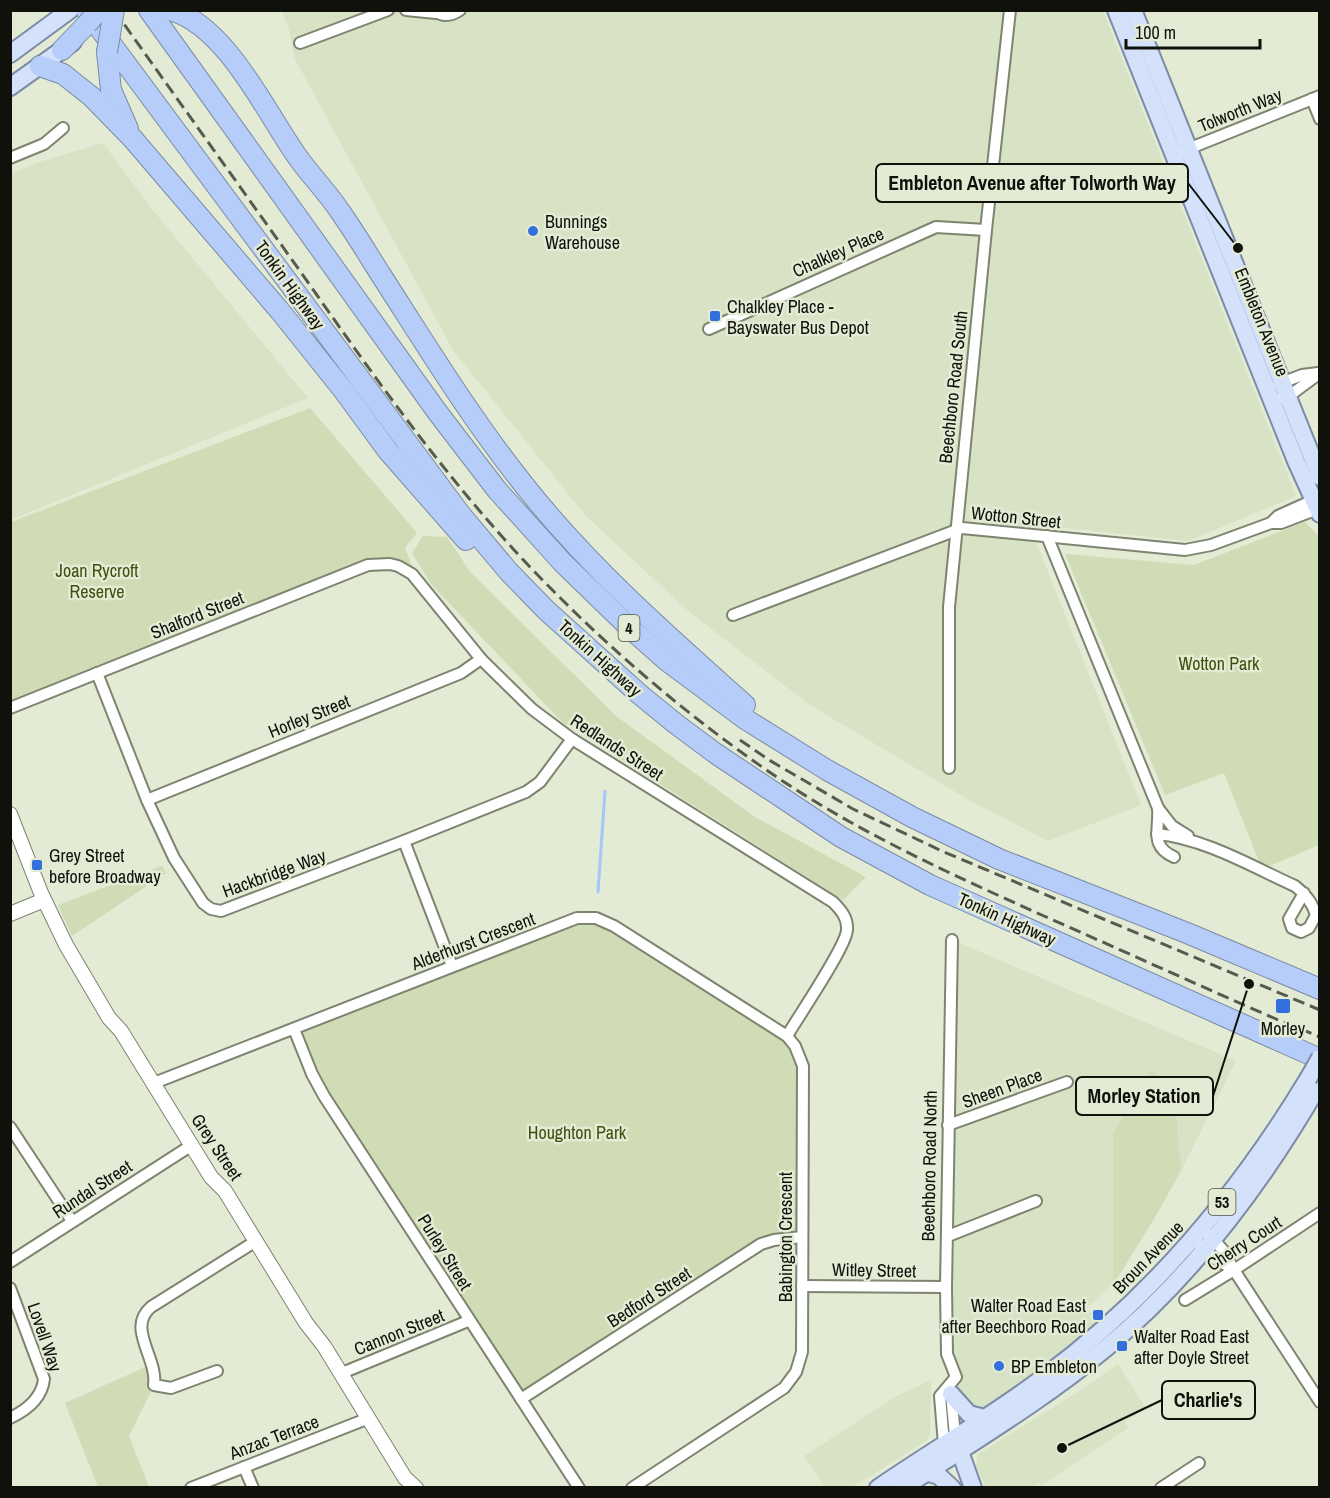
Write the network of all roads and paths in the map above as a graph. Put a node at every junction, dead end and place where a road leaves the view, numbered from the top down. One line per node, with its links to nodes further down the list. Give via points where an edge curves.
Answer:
1 (70, 10): 14 (main road)
2 (149, 10): 40 (highway, 4, via 438,413 529,526 596,596 667,661 745,719)
3 (388, 10): 12 (street)
4 (406, 10): 8 (street)
5 (460, 10): 8 (street, via 448,16)
6 (1010, 10): 23 (street, Beechboro Road South)
7 (174, 11): 11 (highway)
8 (435, 12)
9 (1123, 13): 21 (main road, Embleton Avenue)
10 (101, 16): 13 (highway); 20 (highway, bridge, via 111,90); 34 (highway, Tonkin Highway / 4, via 432,477 509,572)
11 (205, 20): 40 (highway, via 251,83 298,159 339,209 466,407 528,491 622,593)
12 (300, 43)
13 (62, 50): 15 (main road)
14 (10, 54)
15 (40, 66): 16 (main road); 20 (highway, via 63,74)
16 (10, 87)
17 (1316, 98): 18 (street); 21 (street, Tolworth Way)
18 (1320, 119)
19 (63, 128): 22 (street, via 44,144)
20 (133, 139): 34 (highway, via 280,311 417,485 513,589)
21 (1181, 152): 24 (main road, Embleton Avenue); 26 (main road, Embleton Avenue)
22 (10, 158)
23 (986, 230): 25 (street, Chalkley Place, via 936,227); 31 (street, Beechboro Road South)
24 (1246, 292): 26 (main road, via 1249,321); 28 (main road, Embleton Avenue)
25 (709, 329)
26 (1244, 331): 28 (main road, Embleton Avenue)
27 (1320, 373): 28 (street, via 1302,375)
28 (1277, 392): 29 (main road, Embleton Avenue); 30 (main road, Embleton Avenue)
29 (1320, 477)
30 (1318, 506): 32 (street, Wotton Street, via 1278,516 1271,523 1211,545 1185,550)
31 (956, 529): 32 (street, Wotton Street); 35 (street, Wotton Street); 41 (street, Beechboro Road South, via 949,607)
32 (1047, 536): 43 (street)
33 (398, 566): 36 (street, Redlands Street, via 417,579); 37 (street, Shalford Street, via 368,565)
34 (546, 610): 58 (highway, Tonkin Highway / 4, via 676,724 841,837 930,885)
35 (733, 615)
36 (481, 659): 39 (street, Redlands Street, via 532,709); 42 (street, Horley Street, via 461,673)
37 (97, 673): 38 (street, Shalford Street); 42 (street, Hackbridge Way)
38 (10, 708)
39 (572, 739): 46 (street, Hackbridge Way, via 540,782 526,792); 57 (street, Redlands Street, via 842,911 846,920 845,939)
40 (787, 744): 55 (highway, 4, via 865,792 955,839)
41 (949, 768)
42 (147, 800): 46 (street, Hackbridge Way, via 181,871 203,903 222,911)
43 (1158, 808): 45 (street); 47 (street, via 1172,826)
44 (10, 814): 50 (street, Grey Street)
45 (1157, 834): 47 (street); 48 (street, via 1162,851)
46 (404, 841): 54 (street)
47 (1201, 844): 49 (street)
48 (1174, 857)
49 (1304, 893)
50 (43, 897): 51 (street); 52 (street); 60 (street, Grey Street, via 102,1007 122,1031)
51 (10, 906)
52 (10, 914)
53 (952, 940): 62 (street, Beechboro Road North)
54 (452, 966): 56 (street, Alderhurst Crescent); 57 (street, Alderhurst Crescent, via 578,918 596,918)
55 (1320, 988)
56 (294, 1029): 60 (street, Alderhurst Crescent); 78 (street, Purley Street, via 324,1096)
57 (787, 1036): 69 (street, Babington Crescent, via 803,1066)
58 (1320, 1058): 61 (main road, Broun Avenue / 53, bridge)
59 (1067, 1082): 62 (street, Sheen Place)
60 (153, 1083): 64 (street, Grey Street)
61 (1315, 1083): 70 (main road, Broun Avenue / 53, via 1255,1160)
62 (948, 1125): 68 (street, Beechboro Road North)
63 (10, 1126): 67 (street)
64 (192, 1145): 67 (street, Rundal Street); 71 (street, Grey Street)
65 (1036, 1201): 68 (street)
66 (1320, 1213): 73 (street, Cherry Court)
67 (72, 1221): 72 (street, Rundal Street)
68 (948, 1236): 75 (street, Beechboro Road North)
69 (802, 1237): 74 (street, Babington Crescent); 83 (street, Bedford Street, via 760,1244)
70 (1203, 1240): 73 (street, via 1222,1250); 87 (main road, Broun Avenue / 53, via 1045,1377); 88 (main road, Broun Avenue / 53, via 1161,1297 1105,1349 1047,1393)
71 (256, 1241): 79 (street, via 141,1317 140,1330 152,1364 154,1385 171,1388); 80 (street, Grey Street)
72 (10, 1262)
73 (1234, 1270): 77 (street, Cherry Court); 81 (street)
74 (802, 1286): 75 (street, Witley Street); 96 (street, Babington Crescent, via 802,1352 790,1381)
75 (946, 1287): 82 (street, Beechboro Road North, via 947,1354 956,1377)
76 (10, 1288): 85 (street, Lovell Way, via 45,1379 38,1397)
77 (1185, 1300)
78 (468, 1321): 80 (street, Cannon Street); 83 (street, Purley Street)
79 (217, 1371)
80 (342, 1373): 86 (street, Grey Street)
81 (1316, 1388): 84 (street)
82 (949, 1390): 87 (main road, via 969,1414); 88 (street, Beechboro Road North, via 940,1396)
83 (521, 1399): 95 (street, Purley Street)
84 (1320, 1402)
85 (10, 1418)
86 (369, 1418): 90 (street, Anzac Terrace); 94 (street, Grey Street, via 405,1478)
87 (984, 1418): 88 (main road, Broun Avenue / 53)
88 (952, 1448): 91 (main road); 97 (main road); 100 (main road, Beechboro Road North); 101 (main road, Beechboro Road North)
89 (1199, 1463): 102 (street)
90 (244, 1467): 92 (street, Anzac Terrace); 93 (street)
91 (926, 1472): 98 (main road); 99 (main road, via 939,1476)
92 (191, 1488)
93 (253, 1488)
94 (416, 1488)
95 (579, 1488)
96 (632, 1488)
97 (878, 1488)
98 (903, 1488)
99 (952, 1488)
100 (960, 1488)
101 (973, 1488)
102 (1161, 1488)

